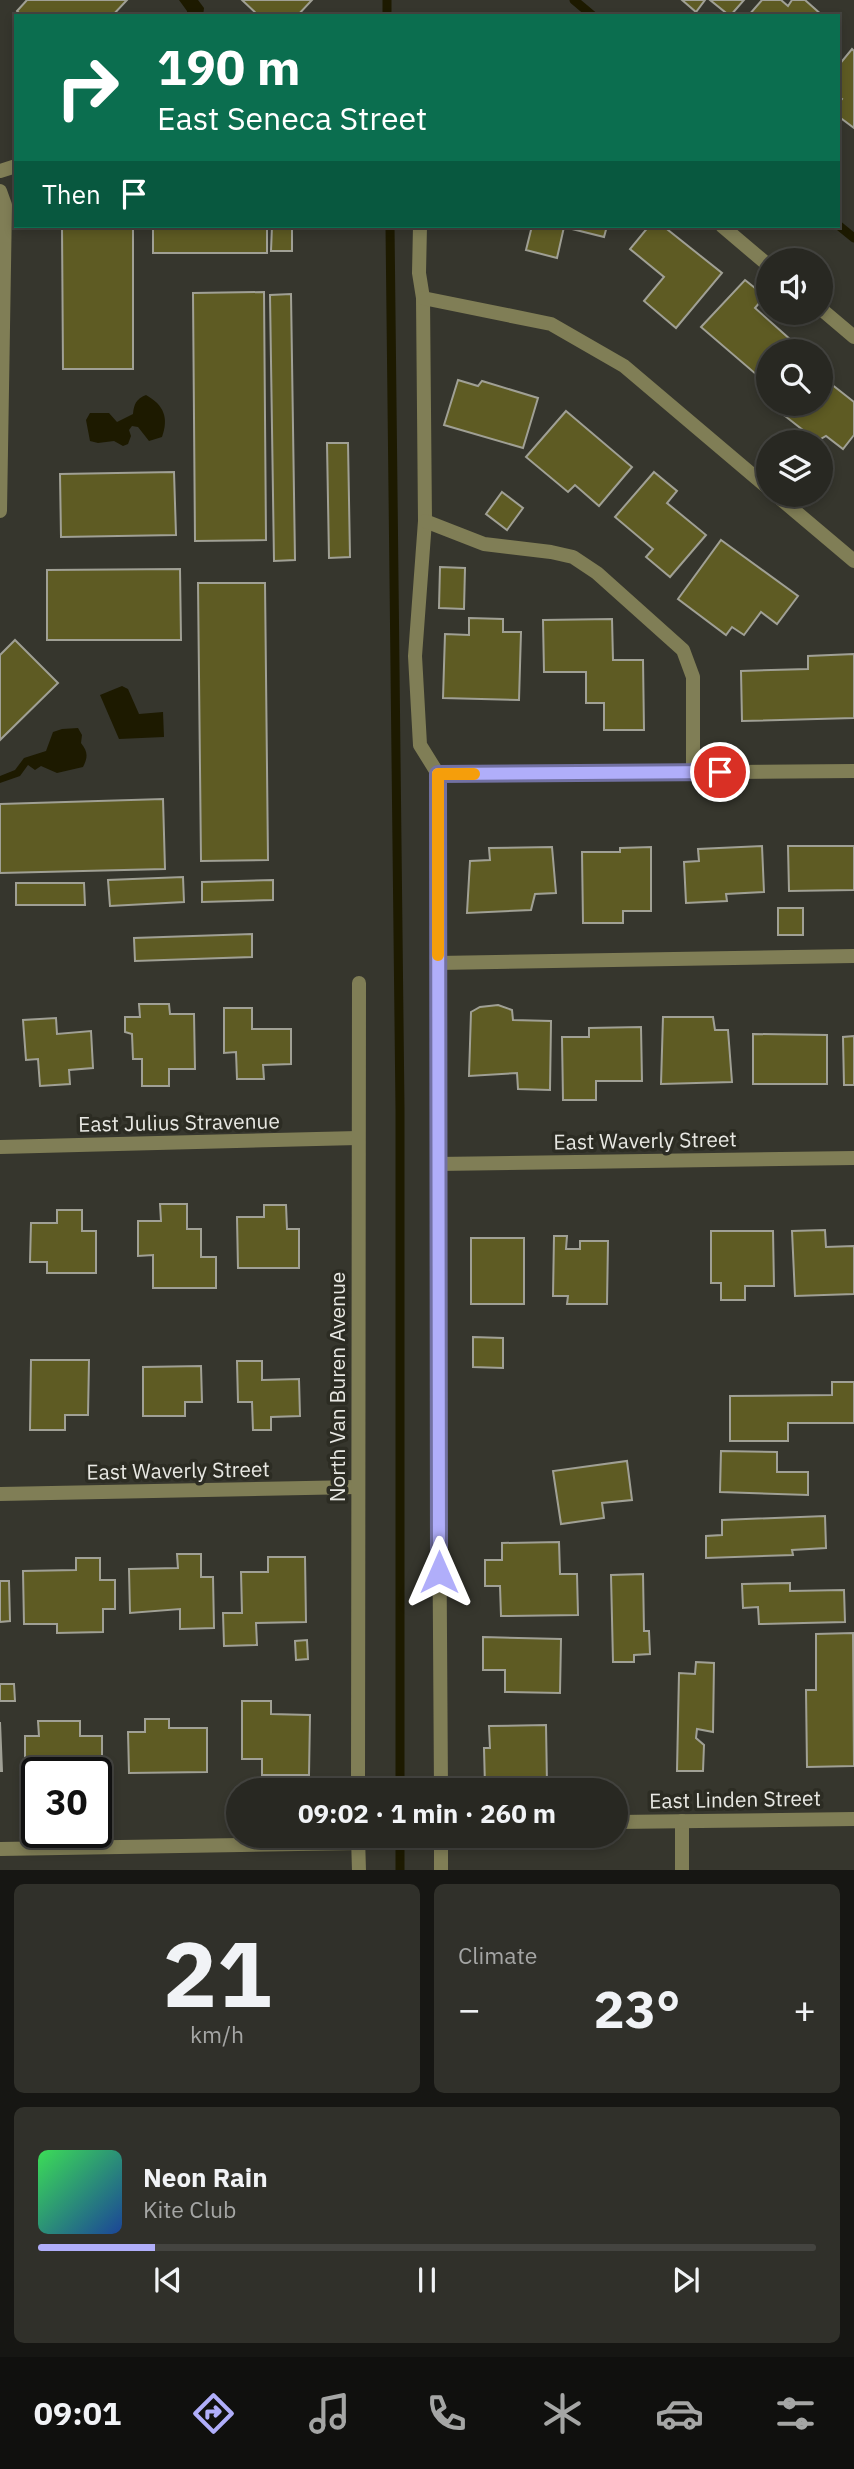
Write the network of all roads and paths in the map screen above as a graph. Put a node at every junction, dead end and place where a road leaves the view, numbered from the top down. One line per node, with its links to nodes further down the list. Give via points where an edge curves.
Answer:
1 (0, 191): 10 (street, via 5,205)
2 (419, 228): 5 (street)
3 (724, 228): 4 (street)
4 (756, 255)
5 (423, 298): 8 (street, via 551,324 624,366); 11 (street)
6 (833, 319): 7 (street)
7 (854, 337)
8 (756, 478)
9 (790, 507): 12 (street)
10 (0, 511)
11 (425, 521): 14 (street, via 484,544 573,557 683,650 693,677); 15 (street, via 415,656 420,745)
12 (854, 561)
13 (854, 771): 14 (street)
14 (693, 773): 15 (street)
15 (438, 774): 17 (street)
16 (854, 956): 17 (street)
17 (438, 963): 22 (street)
18 (359, 983): 19 (street, North Van Buren Avenue)
19 (358, 1138): 20 (street, East Julius Stravenue); 23 (street, North Van Buren Avenue)
20 (0, 1147)
21 (854, 1158): 22 (street, East Waverly Street)
22 (437, 1164): 26 (street)
23 (358, 1487): 24 (street, East Waverly Street); 25 (street, North Van Buren Avenue)
24 (0, 1494)
25 (358, 1778)
26 (441, 1778)
27 (854, 1819): 28 (street, East Linden Street)
28 (682, 1821): 29 (street, East Linden Street); 36 (street)
29 (628, 1822)
30 (226, 1843): 33 (street)
31 (359, 1848): 34 (street)
32 (441, 1848): 35 (street)
33 (0, 1849)
34 (359, 1870)
35 (441, 1870)
36 (682, 1870)

